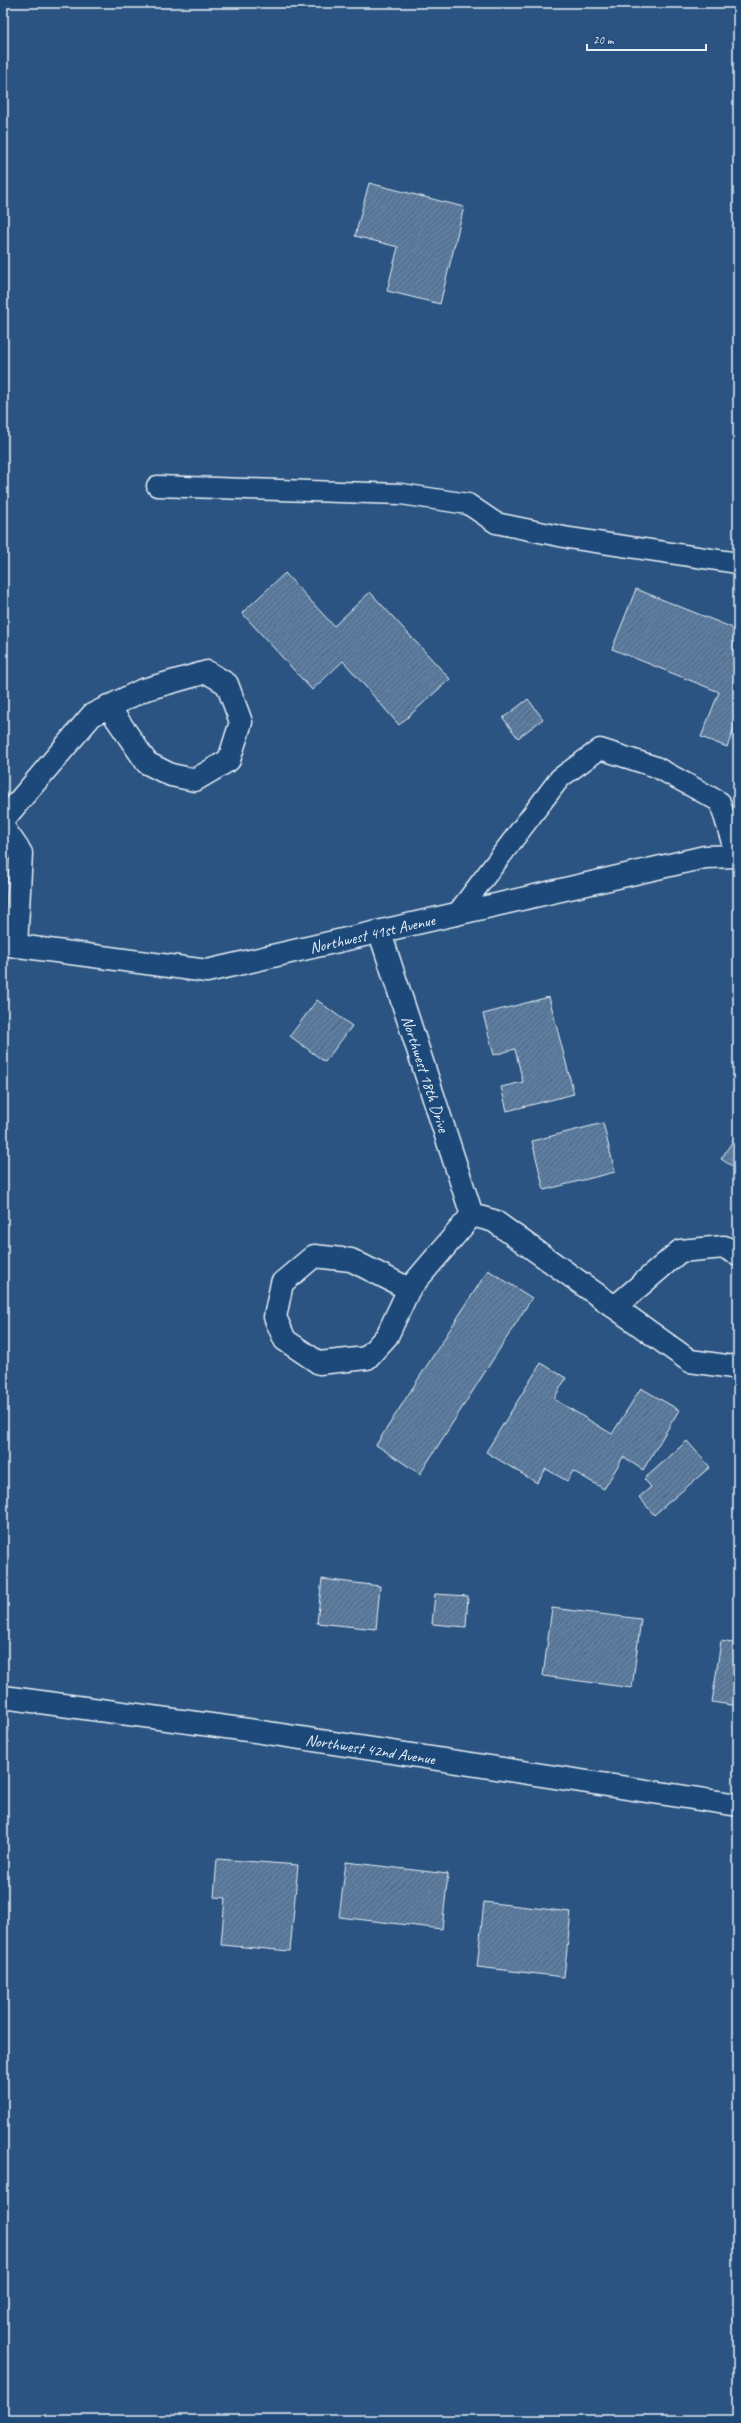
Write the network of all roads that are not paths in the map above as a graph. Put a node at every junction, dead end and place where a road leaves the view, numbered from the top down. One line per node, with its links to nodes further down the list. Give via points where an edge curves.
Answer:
1 (157, 486): 2 (lane, via 401,494 468,504 496,523 577,539)
2 (738, 563)
3 (108, 706): 3 (street, via 143,690 207,672 227,684 241,722 229,760 195,780 171,775 147,763); 4 (street, via 92,714)
4 (3, 820)
5 (3, 827): 9 (street, via 20,853)
6 (737, 856): 7 (street, Northwest 41st Avenue, via 705,857); 7 (lane, via 720,802 656,767 600,749 560,778)
7 (456, 915): 8 (street, Northwest 41st Avenue)
8 (380, 933): 9 (street, Northwest 41st Avenue, via 207,971); 10 (street, Northwest 18th Drive)
9 (10, 945)
10 (472, 1215): 12 (street); 13 (street, via 494,1221)
11 (738, 1254): 13 (street, via 724,1247 680,1251)
12 (409, 1289): 12 (street, via 351,1260 314,1256 282,1283 275,1317 285,1340 319,1363 367,1358 387,1336)
13 (615, 1307): 14 (street, via 690,1361 733,1367)
14 (738, 1364)
15 (3, 1697): 16 (street, Northwest 42nd Avenue, via 248,1730)
16 (738, 1805)

